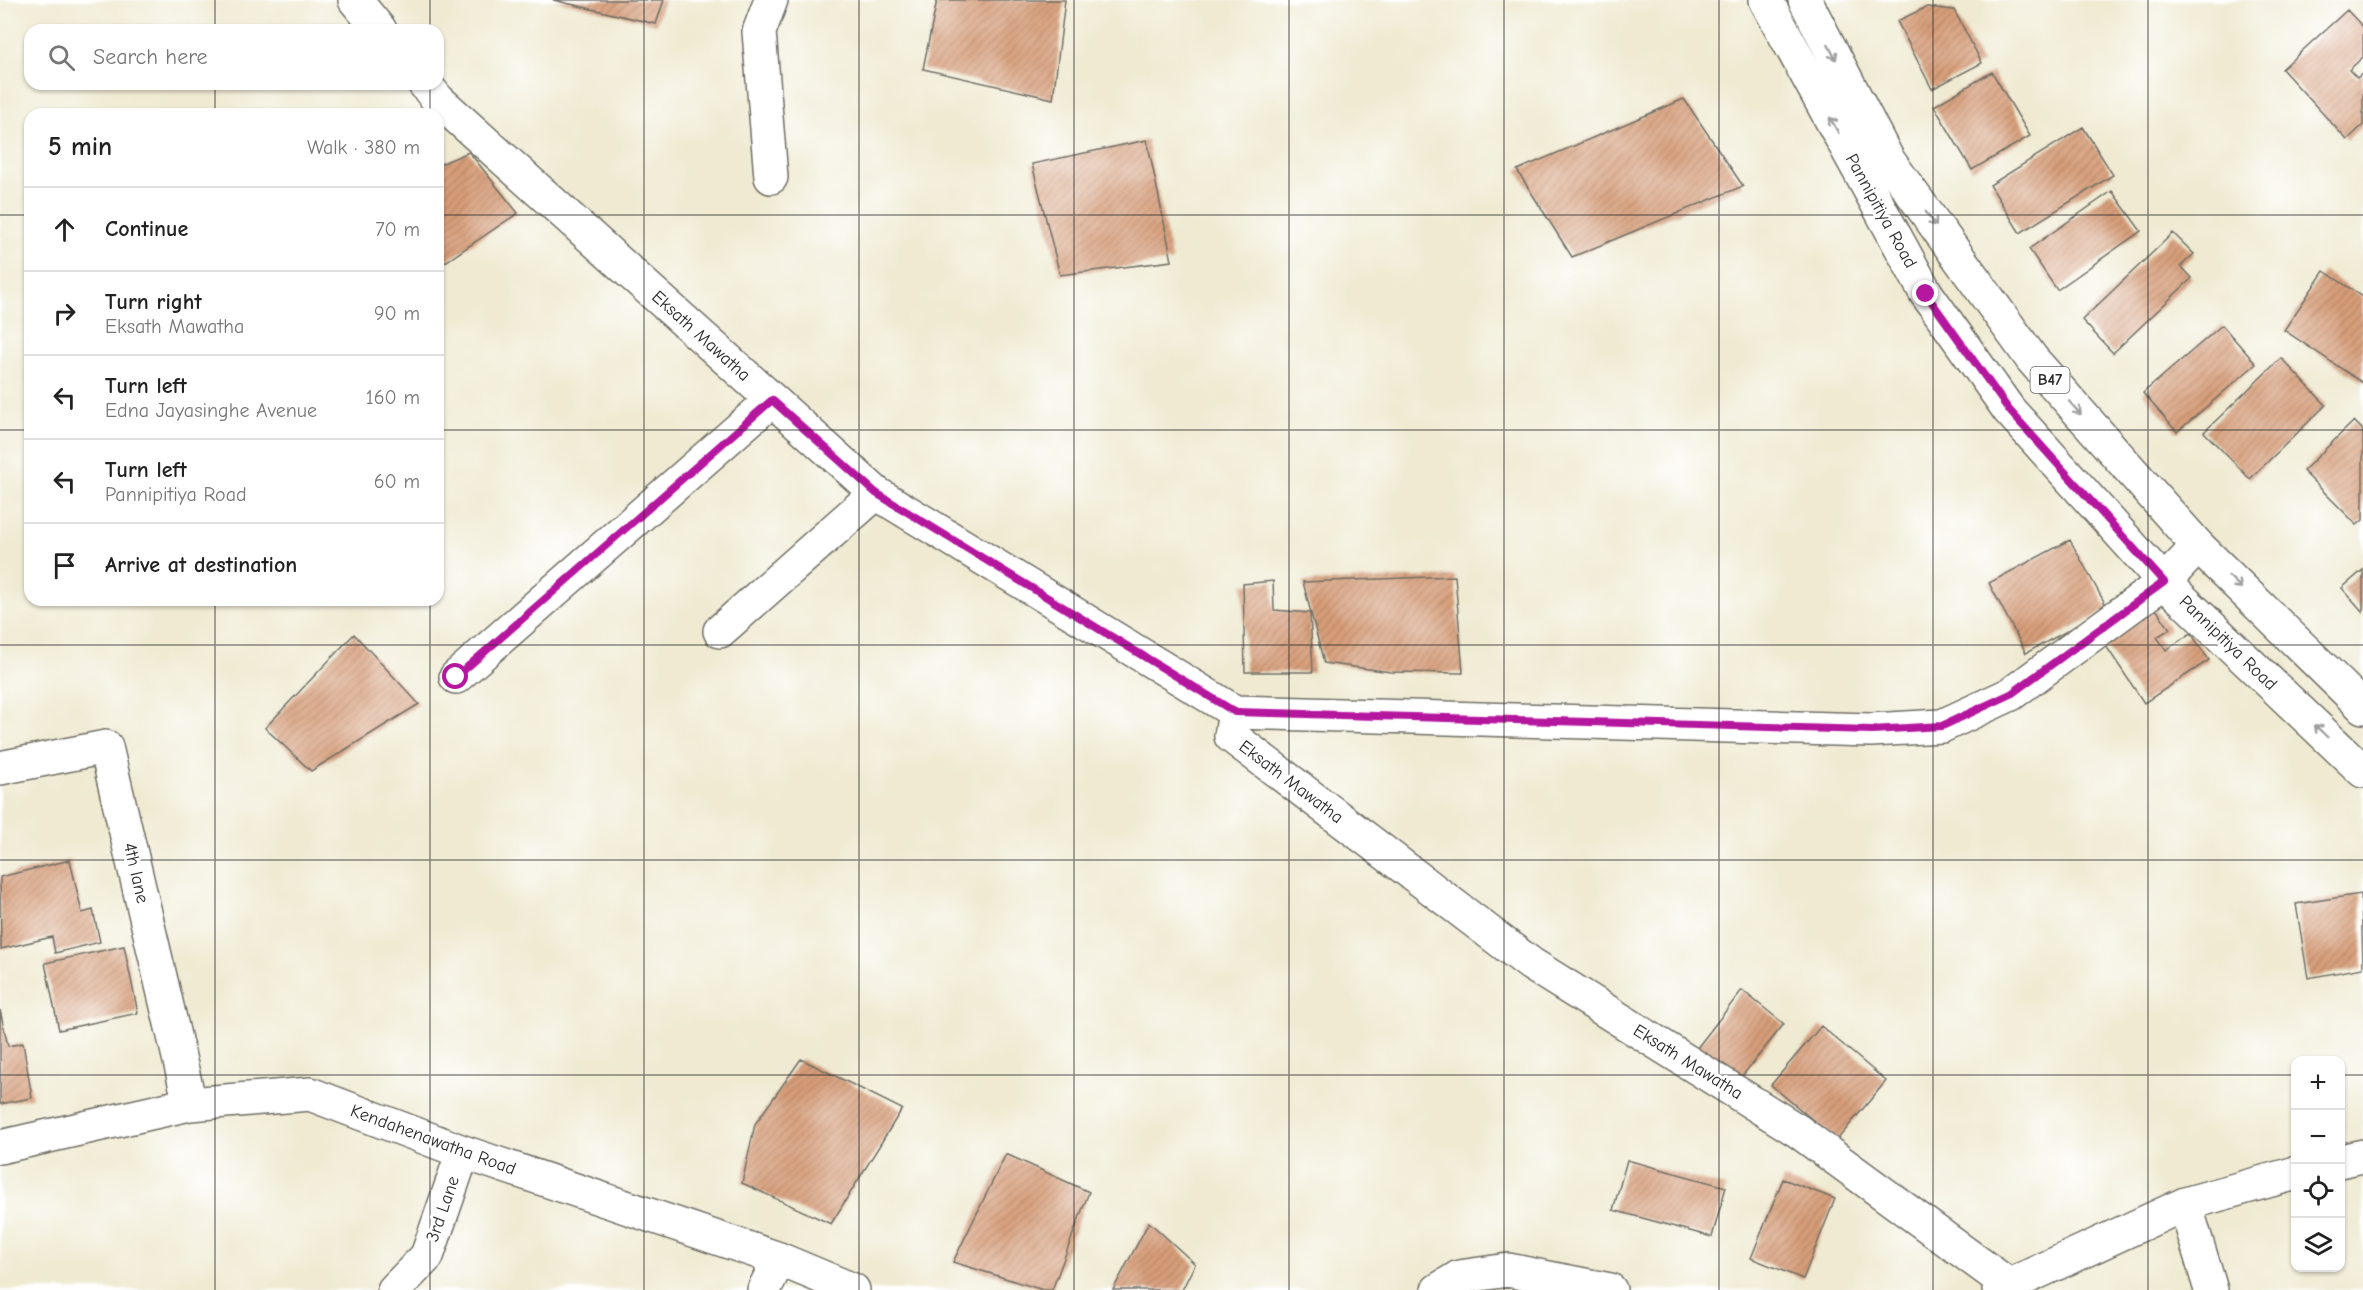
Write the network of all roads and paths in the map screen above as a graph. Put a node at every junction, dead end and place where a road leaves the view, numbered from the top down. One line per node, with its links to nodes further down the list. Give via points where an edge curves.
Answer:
1 (355, 0): 6 (street)
2 (771, 0): 8 (street, via 759,32)
3 (1766, 0): 12 (street, Pannipitiya Road, one-way to 3, via 2009,410 1926,294)
4 (1805, 0): 5 (street); 11 (street, Pannipitiya Road / B47, one-way to 11, via 1888,160 2032,360)
5 (1812, 0)
6 (375, 24)
7 (430, 90): 9 (street, Eksath Mawatha)
8 (771, 177)
9 (772, 400): 10 (street, Eksath Mawatha); 14 (street)
10 (876, 493): 13 (street); 16 (street, Eksath Mawatha)
11 (2198, 546): 12 (street); 15 (street, Pannipitiya Road / B47, one-way to 15)
12 (2164, 582): 16 (street, via 2011,694 1942,726 1872,730); 18 (street, Pannipitiya Road, one-way to 12)
13 (720, 631)
14 (456, 677)
15 (2363, 707)
16 (1235, 712): 27 (street, Eksath Mawatha, via 1231,736 1531,964 1798,1131)
17 (0, 768): 19 (street, 4th lane, via 106,747)
18 (2363, 771)
19 (190, 1104): 20 (street, Kendahenawatha Road); 21 (street, Kendahenawatha Road, via 310,1094)
20 (0, 1147)
21 (463, 1152): 26 (street, Kendahenawatha Road); 28 (street, 3rd Lane, via 427,1256)
22 (2363, 1156): 23 (street)
23 (2345, 1160)
24 (2291, 1174): 25 (street)
25 (2185, 1204): 27 (street); 33 (street)
26 (779, 1259): 29 (street); 30 (street, Kendahenawatha Road)
27 (2005, 1288)
28 (394, 1290)
29 (764, 1290)
30 (854, 1290)
31 (1438, 1290): 32 (street, via 1459,1277 1508,1270)
32 (1610, 1290)
33 (2211, 1290)

